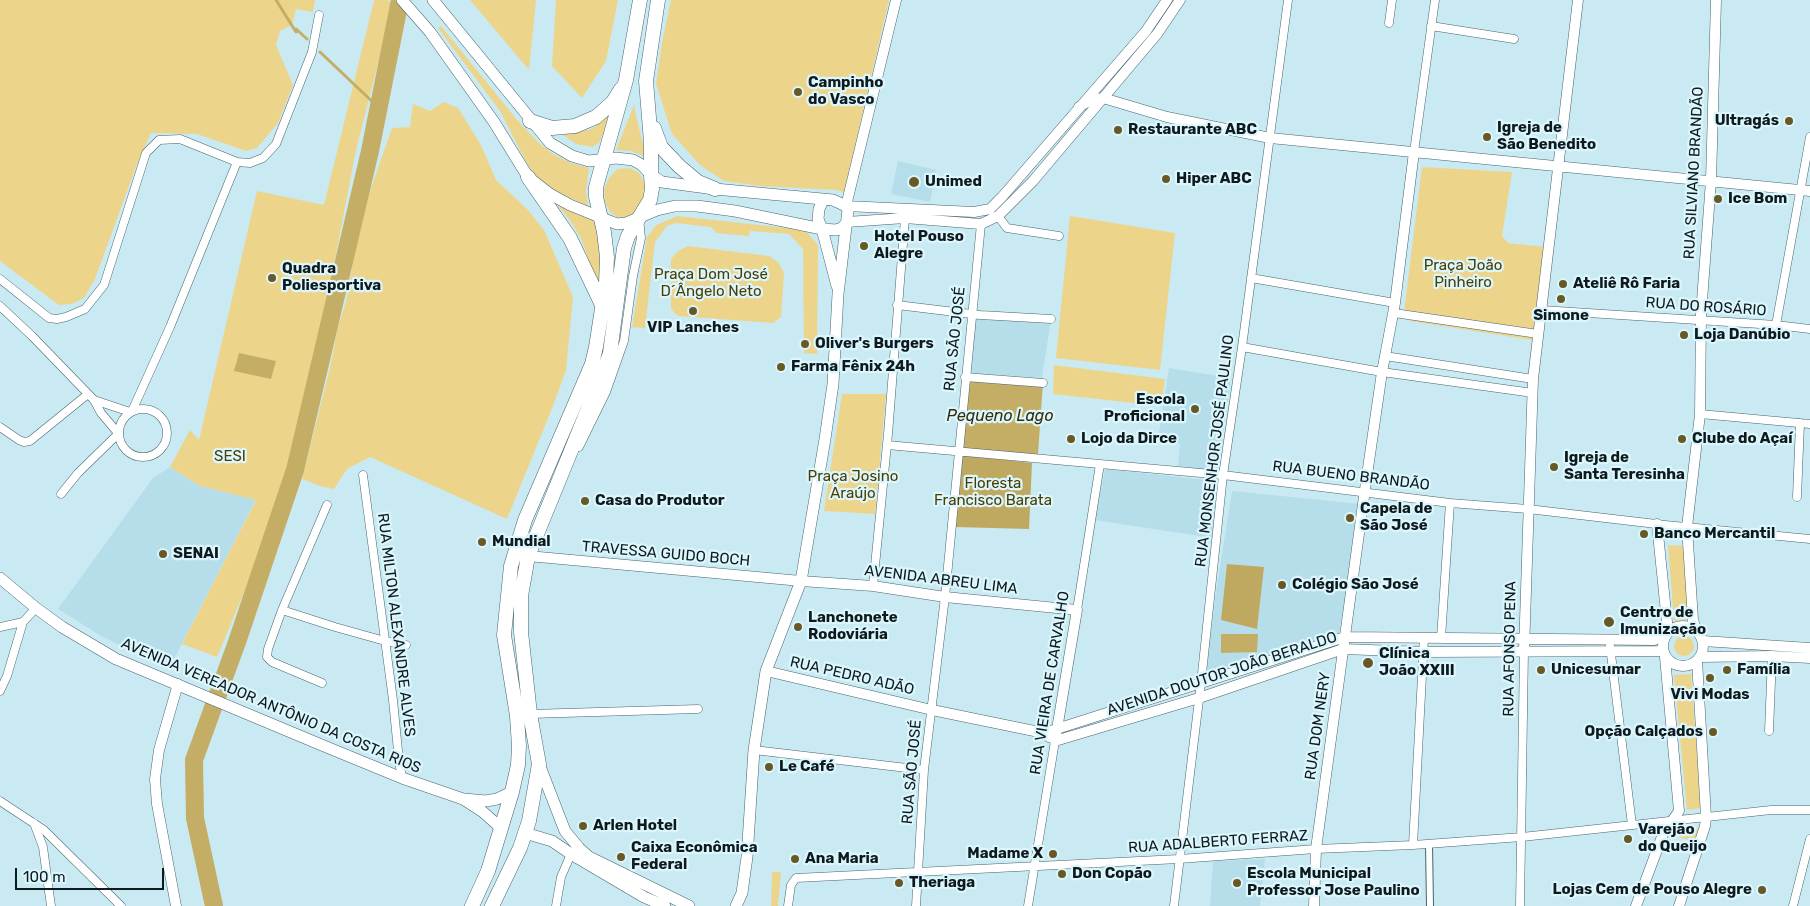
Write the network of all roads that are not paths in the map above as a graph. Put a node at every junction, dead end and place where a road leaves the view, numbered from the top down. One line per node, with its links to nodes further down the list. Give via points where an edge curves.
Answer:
1 (402, 0): 29 (main road, via 430,32 494,122)
2 (640, 0): 17 (highway)
3 (658, 0): 20 (highway, via 646,81)
4 (896, 0): 34 (street)
5 (1166, 0): 19 (street, via 1146,31)
6 (1180, 0): 18 (street, via 1157,34)
7 (1288, 0): 23 (street, RUA MONSENHOR JOSÉ PAULINO)
8 (1392, 0): 14 (street)
9 (1435, 0): 15 (street)
10 (1578, 0): 27 (street)
11 (1716, 0): 30 (street, RUA SILVIANO BRANDÃO)
12 (436, 3): 21 (main road)
13 (319, 15): 26 (street, via 312,52 276,144 263,158 250,163)
14 (1389, 23)
15 (1431, 26): 16 (street); 24 (street)
16 (1514, 39)
17 (626, 80): 21 (highway, via 613,102 596,117 575,126 552,128); 25 (highway)
18 (1103, 98): 19 (street); 23 (street, via 1167,116); 35 (street, via 1033,181)
19 (1079, 107): 34 (street, via 990,209 974,212)
20 (648, 114): 28 (highway, via 652,142); 31 (highway, via 662,147 698,182)
21 (530, 120): 25 (main road, via 550,143 572,156 589,161)
22 (1810, 137): 32 (street)
23 (1270, 138): 24 (street); 43 (street, RUA MONSENHOR JOSÉ PAULINO)
24 (1414, 152): 27 (street); 49 (street)
25 (603, 160): 28 (main road, via 628,159 642,165); 36 (highway, via 596,187)
26 (237, 162): 44 (street, via 180,139 159,140 146,153 104,285 85,309 75,314 49,318); 66 (street, via 170,327)
27 (1559, 166): 30 (street); 50 (street)
28 (651, 175): 31 (main road, via 662,182); 37 (highway, via 650,200)
29 (528, 177): 36 (main road, via 550,194); 47 (highway, via 570,238)
30 (1711, 180): 32 (street); 54 (street, RUA SILVIANO BRANDÃO)
31 (715, 189): 33 (main road)
32 (1805, 190): 55 (street)
33 (823, 200): 34 (main road, via 839,201); 41 (main road, via 818,219)
34 (846, 206): 39 (main road)
35 (998, 216): 40 (street); 42 (street, via 1007,228)
36 (601, 218): 37 (main road, via 617,224); 47 (highway, via 607,257)
37 (639, 218): 41 (main road, via 675,206 697,206); 86 (highway, via 624,248 610,353)
38 (905, 218): 39 (street); 40 (street); 46 (street)
39 (847, 222): 41 (main road, via 842,228); 45 (main road)
40 (981, 224): 51 (street, RUA SÃO JOSÉ)
41 (822, 229): 45 (main road)
42 (1059, 236)
43 (1251, 278): 49 (street); 58 (street, RUA MONSENHOR JOSÉ PAULINO)
44 (0, 279)
45 (838, 292): 88 (main road, via 833,384)
46 (897, 305): 51 (street); 72 (street)
47 (603, 307): 107 (highway, via 592,364 518,539 507,596)
48 (2, 308): 52 (street); 65 (street)
49 (1395, 308): 57 (street); 59 (street)
50 (1541, 310): 54 (street, RUA DO ROSÁRIO); 57 (street)
51 (971, 314): 53 (street); 61 (street, RUA SÃO JOSÉ)
52 (0, 318)
53 (1051, 319)
54 (1701, 321): 55 (street, RUA DO ROSÁRIO); 67 (street, RUA SILVIANO BRANDÃO)
55 (1776, 325): 56 (street, RUA DO ROSÁRIO)
56 (1810, 329)
57 (1538, 334): 62 (street)
58 (1242, 347): 60 (street); 75 (street, RUA MONSENHOR JOSÉ PAULINO)
59 (1385, 356): 60 (street); 62 (street)
60 (1382, 372): 64 (street); 77 (street, RUA DOM NERY)
61 (965, 377): 63 (street); 73 (street, RUA SÃO JOSÉ)
62 (1533, 379): 64 (street)
63 (1044, 383)
64 (1533, 393): 82 (street, RUA AFONSO PENA)
65 (91, 397): 66 (street); 70 (street, via 30,441 19,440); 71 (street)
66 (131, 411): 71 (street, via 120,424); 71 (street, via 147,408 161,416 168,430 164,445 153,455 137,457 124,448)
67 (1700, 414): 68 (street); 84 (street, RUA SILVIANO BRANDÃO)
68 (1800, 423): 69 (street); 79 (street)
69 (1810, 424)
70 (0, 427)
71 (118, 434): 78 (street)
72 (887, 445): 73 (street, RUA BUENO BRANDÃO); 89 (street)
73 (958, 451): 74 (street, RUA BUENO BRANDÃO); 90 (street, RUA SÃO JOSÉ)
74 (1100, 464): 75 (street, RUA BUENO BRANDÃO); 93 (street, RUA VIEIRA DE CARVALHO)
75 (1223, 474): 77 (street, RUA BUENO BRANDÃO); 119 (street, RUA MONSENHOR JOSÉ PAULINO)
76 (363, 475): 104 (street, RUA MILTON ALEXANDRE ALVES)
77 (1364, 491): 80 (street, RUA BUENO BRANDÃO); 99 (street, RUA DOM NERY)
78 (61, 494)
79 (1797, 496)
80 (1450, 503): 82 (street, RUA BUENO BRANDÃO); 101 (street)
81 (326, 505): 92 (street)
82 (1528, 509): 83 (street, RUA BUENO BRANDÃO); 102 (street, RUA AFONSO PENA)
83 (1657, 524): 84 (street, RUA BUENO BRANDÃO); 98 (street, via 1668,622)
84 (1687, 527): 85 (street, RUA BUENO BRANDÃO); 96 (street, RUA SILVIANO BRANDÃO)
85 (1810, 539)
86 (528, 556): 88 (street, TRAVESSA GUIDO BOCH); 97 (highway, via 521,596)
87 (0, 578): 91 (main road, AVENIDA VEREADOR ANTÔNIO DA COSTA RIOS)
88 (801, 581): 89 (street, AVENIDA ABREU LIMA); 117 (main road)
89 (873, 586): 90 (street, AVENIDA ABREU LIMA)
90 (945, 597): 93 (street, AVENIDA ABREU LIMA); 125 (street, RUA SÃO JOSÉ)
91 (36, 608): 94 (street); 120 (main road, AVENIDA VEREADOR ANTÔNIO DA COSTA RIOS, via 116,659)
92 (282, 610): 104 (street); 118 (street, via 267,659)
93 (1077, 610): 128 (street, RUA VIEIRA DE CARVALHO)
94 (23, 622): 95 (street); 121 (street)
95 (0, 627)
96 (1696, 630): 98 (street, via 1681,625); 105 (street)
97 (521, 632): 107 (highway, via 517,621 510,620); 126 (highway)
98 (1665, 635): 103 (street, AVENIDA DOUTOR JOÃO BERALDO, via 1654,640); 113 (street, via 1662,644)
99 (1345, 638): 100 (street, AVENIDA DOUTOR JOÃO BERALDO); 109 (street, RUA DOM NERY); 119 (street, AVENIDA DOUTOR JOÃO BERALDO)
100 (1424, 638): 101 (street, AVENIDA DOUTOR JOÃO BERALDO); 111 (street)
101 (1441, 638): 102 (street, AVENIDA DOUTOR JOÃO BERALDO)
102 (1524, 639): 103 (street, AVENIDA DOUTOR JOÃO BERALDO); 110 (street, RUA AFONSO PENA)
103 (1609, 640): 112 (street)
104 (385, 641): 106 (street); 135 (street, RUA MILTON ALEXANDRE ALVES)
105 (1703, 641): 108 (street); 116 (street)
106 (406, 645)
107 (506, 645): 136 (highway, via 519,746)
108 (1810, 648)
109 (1343, 649): 111 (street, AVENIDA DOUTOR JOÃO BERALDO); 122 (street, AVENIDA DOUTOR JOÃO BERALDO); 150 (street, RUA DOM NERY)
110 (1524, 651): 111 (street, AVENIDA DOUTOR JOÃO BERALDO); 112 (street, AVENIDA DOUTOR JOÃO BERALDO); 146 (street, RUA AFONSO PENA)
111 (1423, 652): 149 (street)
112 (1610, 652): 113 (street, AVENIDA DOUTOR JOÃO BERALDO); 143 (street)
113 (1664, 654): 116 (street, via 1672,664 1680,666); 141 (street, via 1679,811)
114 (1772, 656): 115 (street); 116 (street); 129 (street)
115 (1810, 658)
116 (1699, 659): 140 (street)
117 (766, 671): 125 (street, RUA PEDRO ADÃO); 132 (main road)
118 (322, 683)
119 (1201, 683): 122 (street, RUA MONSENHOR JOSÉ PAULINO); 123 (street, AVENIDA DOUTOR JOÃO BERALDO)
120 (178, 684): 135 (main road, AVENIDA VEREADOR ANTÔNIO DA COSTA RIOS); 158 (street, via 159,750 155,779)
121 (0, 691)
122 (1199, 698): 127 (street, AVENIDA DOUTOR JOÃO BERALDO); 152 (street, RUA MONSENHOR JOSÉ PAULINO)
123 (1122, 708): 127 (street); 128 (street, AVENIDA DOUTOR JOÃO BERALDO)
124 (698, 709): 126 (street)
125 (932, 710): 130 (street, RUA PEDRO ADÃO); 134 (street, RUA SÃO JOSÉ)
126 (530, 714): 133 (highway)
127 (1126, 720): 131 (street, AVENIDA DOUTOR JOÃO BERALDO)
128 (1057, 729): 130 (street, AVENIDA DOUTOR JOÃO BERALDO); 131 (street, RUA VIEIRA DE CARVALHO)
129 (1769, 731)
130 (1044, 733): 131 (street)
131 (1055, 741): 153 (street, RUA VIEIRA DE CARVALHO)
132 (754, 750): 134 (street); 155 (main road)
133 (539, 764): 144 (highway); 151 (main road)
134 (924, 770): 154 (street, RUA SÃO JOSÉ)
135 (402, 778): 137 (main road, AVENIDA VEREADOR ANTÔNIO DA COSTA RIOS)
136 (512, 792): 137 (main road, AVENIDA VEREADOR ANTÔNIO DA COSTA RIOS, via 497,799); 145 (highway)
137 (462, 799): 145 (main road, AVENIDA VEREADOR ANTÔNIO DA COSTA RIOS)
138 (0, 801): 142 (street)
139 (1810, 810): 140 (street, RUA ADALBERTO FERRAZ)
140 (1706, 816): 141 (street, RUA ADALBERTO FERRAZ); 174 (street)
141 (1672, 821): 143 (street, RUA ADALBERTO FERRAZ); 173 (street, via 1663,834)
142 (34, 823): 156 (street, via 43,847); 157 (street)
143 (1632, 826): 146 (street, RUA ADALBERTO FERRAZ)
144 (527, 827): 151 (main road); 160 (highway)
145 (501, 828): 159 (highway, via 488,871)
146 (1522, 837): 148 (street, RUA ADALBERTO FERRAZ); 172 (street, RUA AFONSO PENA)
147 (1810, 839): 175 (street)
148 (1429, 844): 149 (street, RUA ADALBERTO FERRAZ); 171 (street)
149 (1414, 845): 150 (street, RUA ADALBERTO FERRAZ)
150 (1316, 849): 152 (street, RUA ADALBERTO FERRAZ); 170 (street, RUA DOM NERY)
151 (575, 851): 161 (street, via 561,877); 162 (main road, via 644,897); 163 (main road)
152 (1179, 859): 153 (street, RUA ADALBERTO FERRAZ); 169 (street, RUA MONSENHOR JOSÉ PAULINO)
153 (1036, 867): 154 (street, RUA ADALBERTO FERRAZ); 168 (street, RUA VIEIRA DE CARVALHO)
154 (919, 873): 166 (street, RUA ADALBERTO FERRAZ, via 796,878 791,885); 167 (street, RUA SÃO JOSÉ)
155 (742, 893): 164 (main road); 165 (main road)
156 (51, 906)
157 (121, 906)
158 (176, 906)
159 (472, 906)
160 (492, 906)
161 (556, 906)
162 (664, 906)
163 (689, 906)
164 (736, 906)
165 (746, 906)
166 (788, 906)
167 (916, 906)
168 (1028, 906)
169 (1174, 906)
170 (1314, 906)
171 (1430, 906)
172 (1520, 906)
173 (1636, 906)
174 (1679, 906)
175 (1793, 906)

